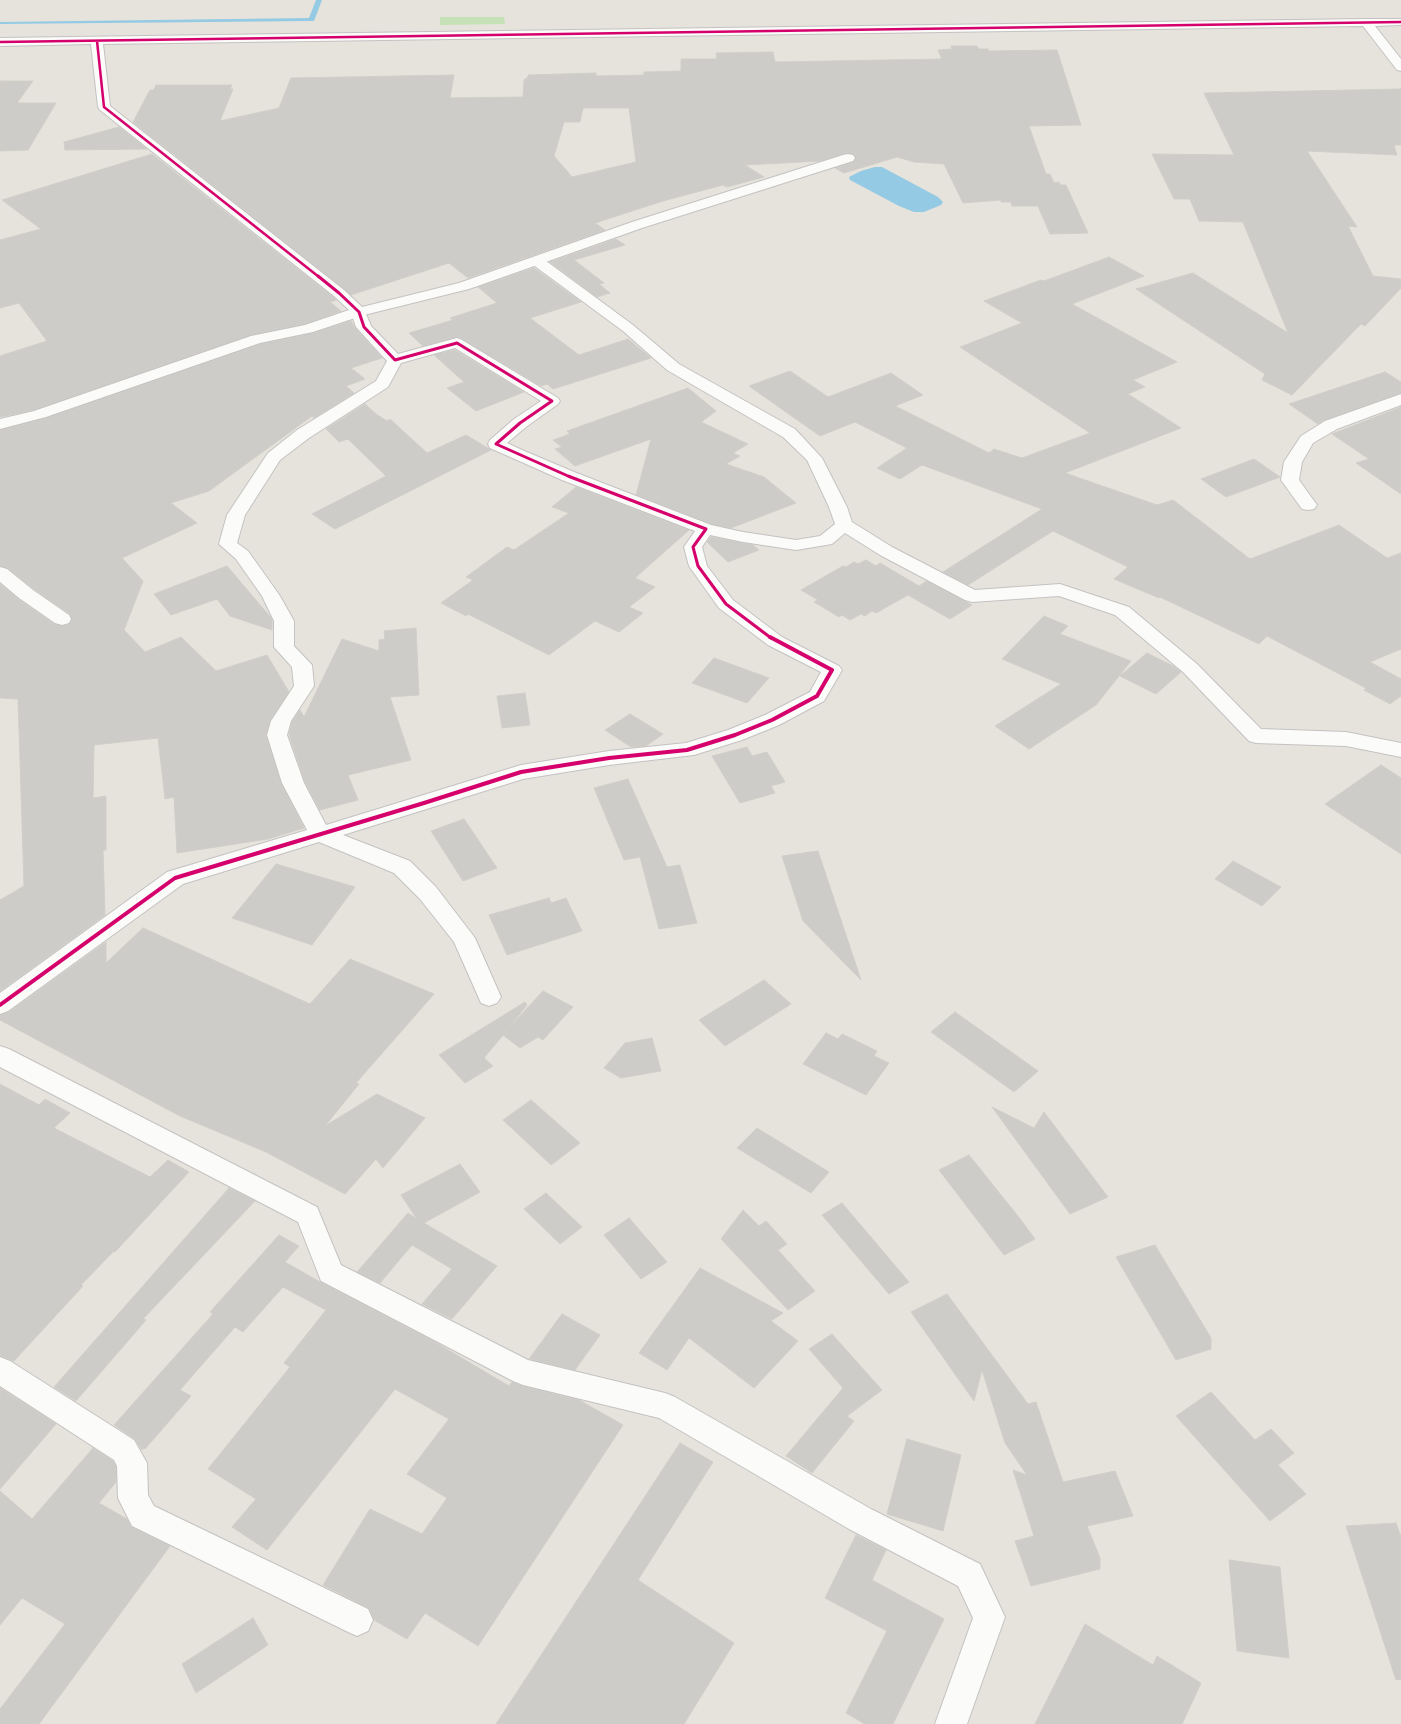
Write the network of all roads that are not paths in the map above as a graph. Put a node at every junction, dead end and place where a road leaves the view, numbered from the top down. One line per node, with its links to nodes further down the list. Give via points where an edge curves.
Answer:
1 (1366, 22): 2 (street); 3 (street); 5 (street)
2 (1401, 22)
3 (98, 41): 4 (street); 8 (street, via 104,107 339,292)
4 (0, 42)
5 (1401, 67)
6 (848, 158): 7 (street, via 637,225)
7 (537, 260): 8 (street, via 464,286); 13 (street, via 628,328 673,367 789,433 814,458)
8 (359, 312): 9 (street, via 364,327); 11 (street, via 308,329 256,339 40,414)
9 (395, 360): 14 (street, via 457,343 552,401 520,423 496,444 568,476); 18 (street, via 382,384 303,434 274,457 236,515 228,544 242,555 271,596 284,620 284,647 302,665 304,686 281,721 277,735 293,783)
10 (1401, 399): 12 (street, via 1331,424 1307,440 1293,462 1290,480)
11 (0, 424)
12 (1308, 505)
13 (844, 525): 14 (street, via 826,540 796,545); 17 (street, via 886,551 972,596 1060,590 1122,611 1190,668 1256,736 1346,739)
14 (706, 529): 18 (street, via 693,548 698,566 726,604 775,641 832,670 817,696 772,720 687,750 609,758 521,772)
15 (0, 573): 16 (street)
16 (62, 619)
17 (1401, 750)
18 (320, 834): 19 (street, via 402,867 428,893 464,938); 20 (street, via 175,878)
19 (489, 997)
20 (0, 1005)
21 (0, 1056): 24 (street, via 308,1215 331,1272 523,1372 665,1406 860,1519 969,1575 989,1617)
22 (0, 1370): 23 (street, via 124,1450 132,1464 133,1498 143,1516)
23 (357, 1620)
24 (952, 1724)

